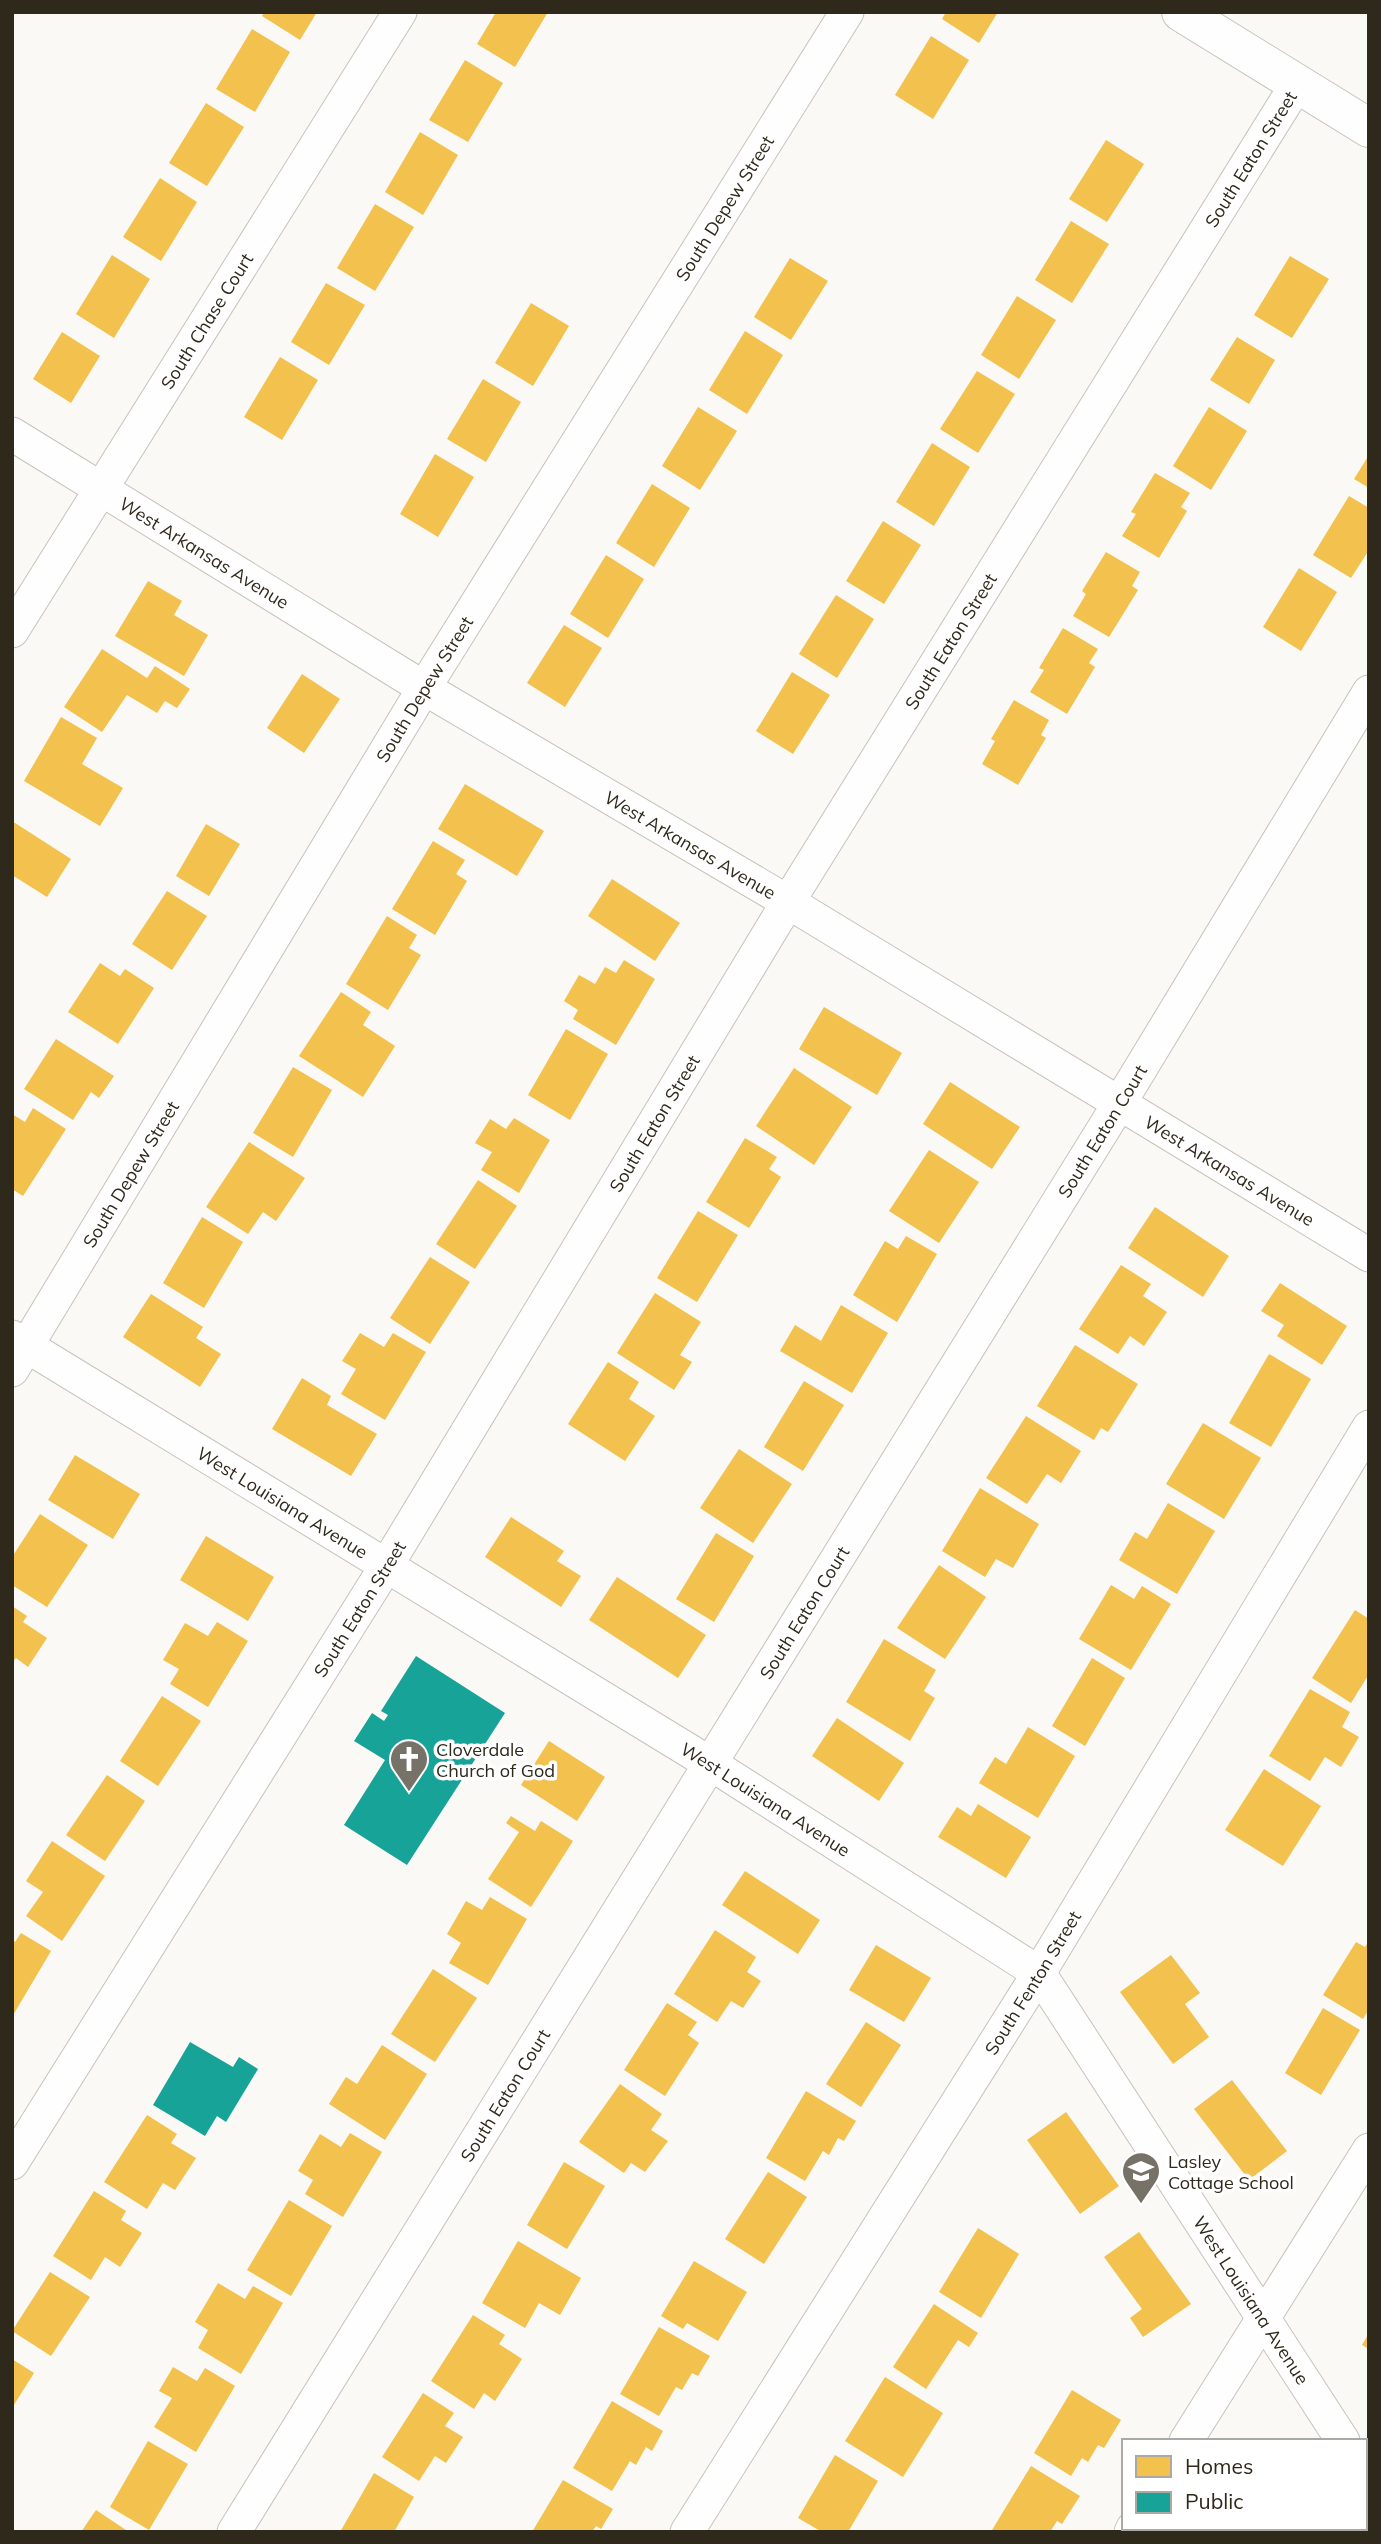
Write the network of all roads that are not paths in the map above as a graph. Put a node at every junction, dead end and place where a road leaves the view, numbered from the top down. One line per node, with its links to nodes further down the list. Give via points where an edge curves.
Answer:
1 (400, 12): 7 (street, South Chase Court)
2 (847, 12): 9 (street, South Depew Street)
3 (1181, 12): 4 (street)
4 (1297, 84): 5 (street); 11 (street, South Eaton Street)
5 (1369, 128)
6 (12, 434): 7 (street, West Arkansas Avenue)
7 (101, 489): 8 (street, South Chase Court); 9 (street, West Arkansas Avenue)
8 (12, 631)
9 (424, 688): 11 (street, West Arkansas Avenue); 14 (street, South Depew Street)
10 (1369, 692): 12 (street, South Eaton Court)
11 (788, 902): 12 (street, West Arkansas Avenue); 16 (street, South Eaton Street)
12 (1119, 1104): 13 (street, West Arkansas Avenue); 17 (street, South Eaton Court)
13 (1369, 1255)
14 (17, 1351): 16 (street, West Louisiana Avenue)
15 (1369, 1427): 18 (street, South Fenton Street)
16 (385, 1568): 17 (street, West Louisiana Avenue); 20 (street, South Eaton Street)
17 (711, 1764): 18 (street, West Louisiana Avenue); 24 (street, South Eaton Court)
18 (1039, 1973): 21 (street, West Louisiana Avenue); 25 (street, South Fenton Street)
19 (1369, 2150): 21 (street)
20 (12, 2163)
21 (1262, 2317): 22 (street); 23 (street, West Louisiana Avenue)
22 (1187, 2439)
23 (1342, 2439)
24 (234, 2532)
25 (687, 2532)

